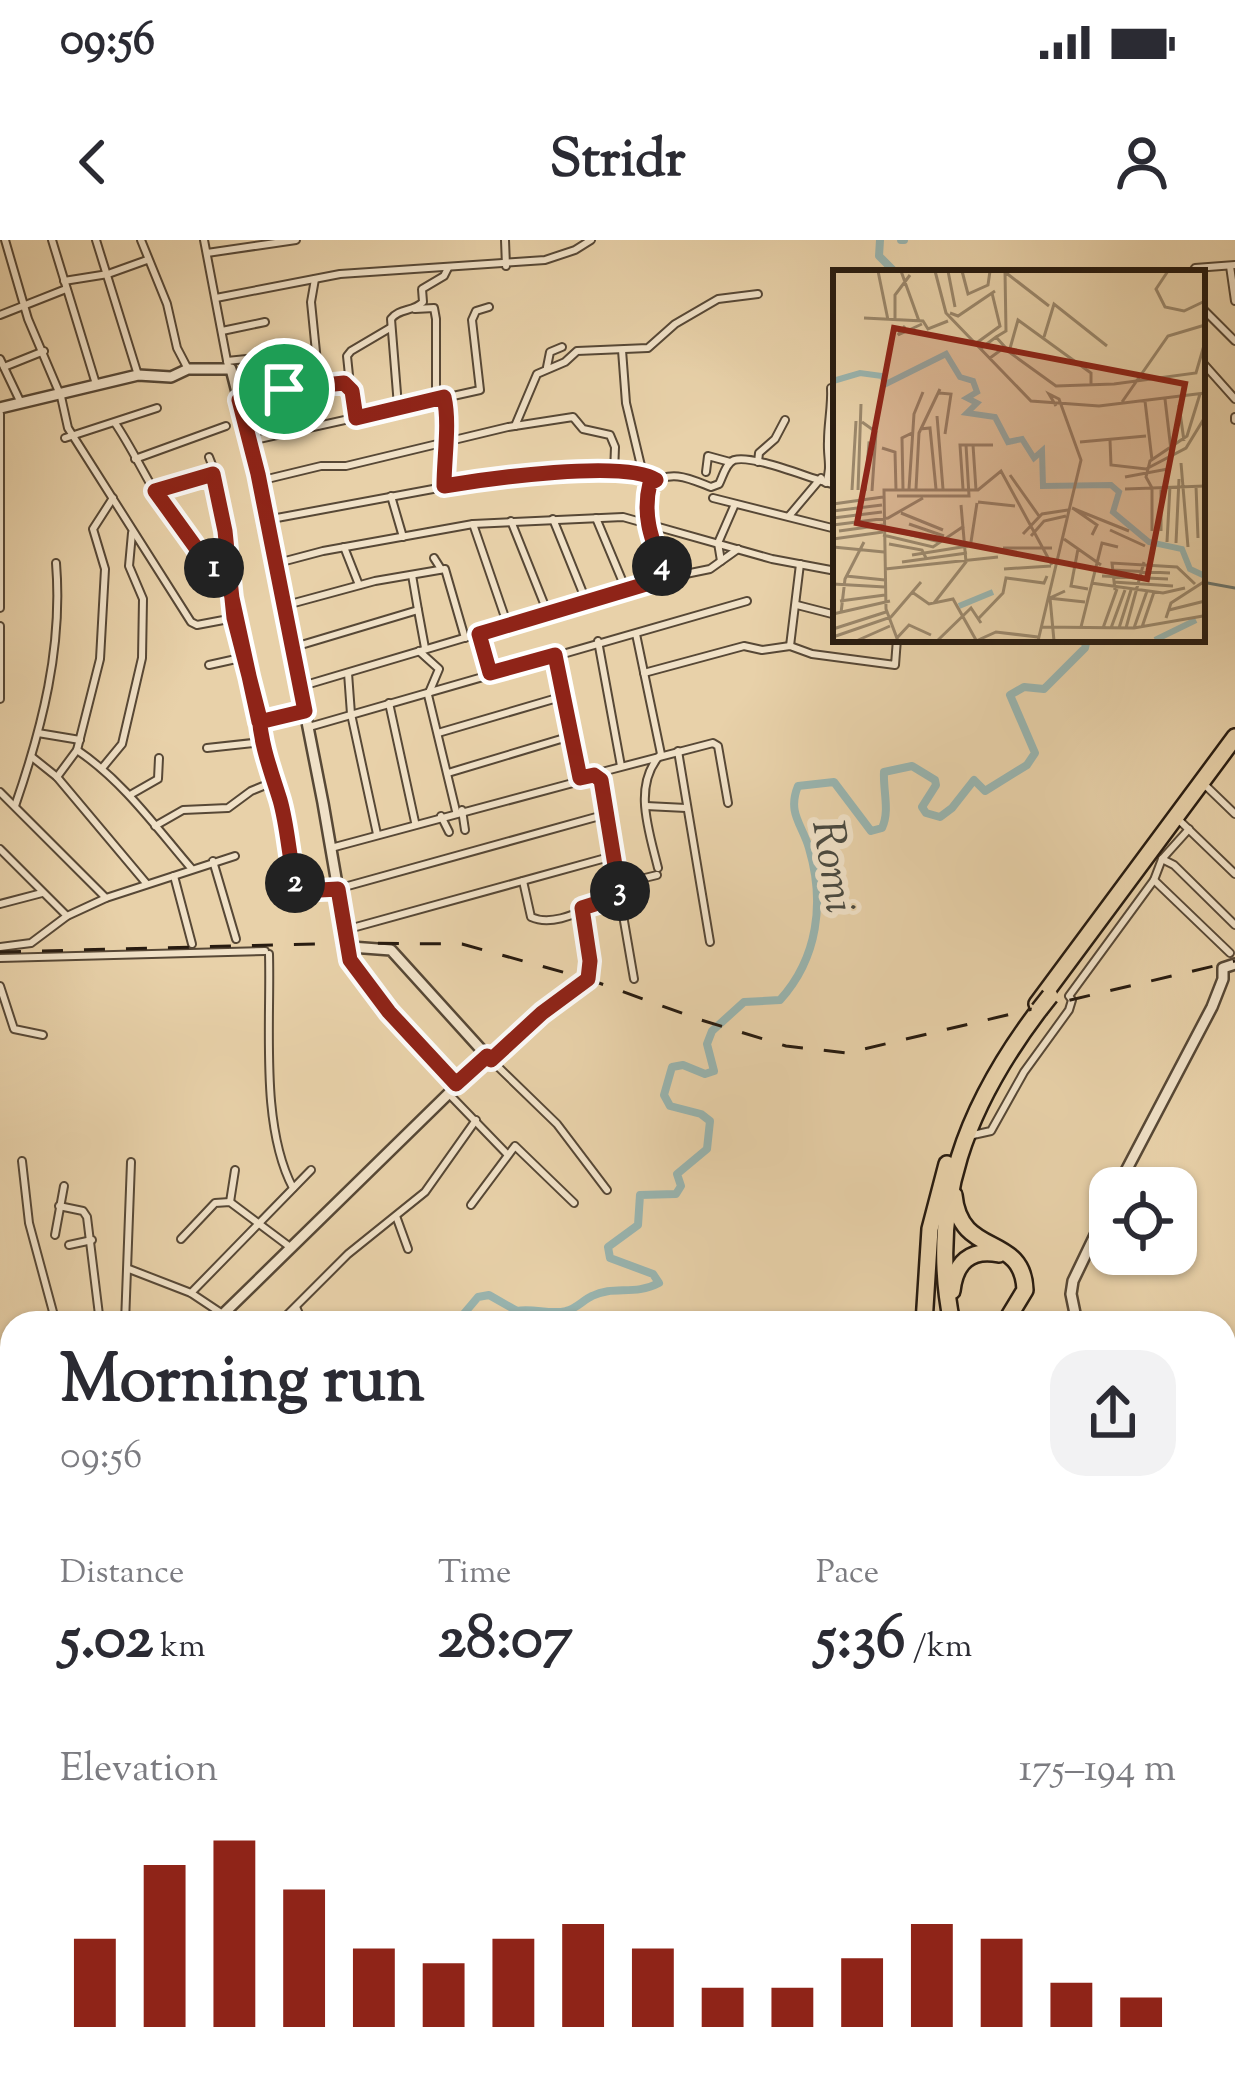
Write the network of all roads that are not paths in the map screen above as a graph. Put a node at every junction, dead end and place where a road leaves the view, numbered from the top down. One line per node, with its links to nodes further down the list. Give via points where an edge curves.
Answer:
1 (5, 240): 23 (street)
2 (52, 240): 19 (street)
3 (96, 240): 17 (street)
4 (141, 240): 11 (street)
5 (204, 240): 10 (street)
6 (296, 240): 9 (street)
7 (505, 240): 12 (street)
8 (591, 240): 12 (street)
9 (221, 252): 10 (street); 14 (street)
10 (207, 253): 14 (street)
11 (147, 260): 17 (street); 40 (street)
12 (506, 266): 15 (street)
13 (1233, 266): 16 (street); 22 (street)
14 (209, 268): 21 (street)
15 (448, 268): 18 (street); 25 (street, via 422,289)
16 (1194, 270)
17 (108, 274): 19 (street); 41 (street)
18 (316, 279): 21 (street); 35 (street)
19 (67, 284): 23 (street); 43 (street)
20 (758, 294): 33 (street, via 718,299 656,344)
21 (216, 298): 30 (street)
22 (1235, 301)
23 (26, 305): 27 (street); 34 (street)
24 (489, 307): 47 (street, via 472,320 480,390)
25 (415, 309): 29 (street, via 394,314); 47 (street, via 434,308)
26 (1205, 311): 31 (street)
27 (0, 315)
28 (266, 322): 30 (street)
29 (390, 328): 44 (street, via 347,356); 51 (street)
30 (222, 331): 37 (street)
31 (1235, 341)
32 (562, 347): 39 (street, via 550,352)
33 (622, 350): 39 (street, via 590,348); 70 (street, via 626,403)
34 (44, 351): 36 (street); 46 (street)
35 (314, 352): 37 (street); 42 (street)
36 (2, 363): 50 (street)
37 (228, 364): 40 (street); 49 (street)
38 (1205, 365): 48 (street)
39 (550, 367): 58 (street, via 533,380)
40 (188, 369): 41 (street)
41 (138, 375): 43 (street)
42 (319, 383): 44 (street); 49 (street)
43 (96, 384): 46 (street)
44 (350, 387): 54 (street)
45 (831, 388): 72 (street, via 832,464)
46 (60, 392): 50 (street); 59 (street)
47 (440, 398): 51 (street); 62 (street, via 448,415)
48 (1235, 399)
49 (239, 400): 61 (street)
50 (20, 401): 53 (street)
51 (398, 406): 54 (street)
52 (158, 408): 56 (street)
53 (0, 411): 112 (street)
54 (356, 418): 61 (street)
55 (785, 419): 66 (street)
56 (115, 423): 59 (street); 64 (street)
57 (226, 426): 64 (street)
58 (515, 426): 62 (street); 68 (street, via 577,418 583,429 610,435)
59 (76, 437): 60 (street); 77 (street)
60 (65, 438)
61 (250, 441): 71 (street)
62 (444, 442): 71 (street); 74 (street)
63 (209, 457): 69 (street)
64 (135, 459): 75 (street)
65 (730, 462): 66 (street); 67 (street, via 709,456); 70 (street, via 711,487 692,477)
66 (758, 462): 72 (street)
67 (706, 472)
68 (614, 473): 70 (street); 74 (street, via 532,473)
69 (213, 474): 75 (street); 102 (street)
70 (649, 477): 88 (street)
71 (259, 481): 85 (street)
72 (823, 481): 73 (street); 81 (street)
73 (833, 484)
74 (444, 486): 76 (street)
75 (155, 491): 102 (street, via 207,563)
76 (392, 496): 85 (street); 91 (street)
77 (112, 498): 80 (street); 82 (street)
78 (713, 498): 79 (street)
79 (735, 504): 81 (street); 92 (street)
80 (119, 510): 82 (street); 90 (street)
81 (789, 516): 89 (street)
82 (101, 518): 146 (street, via 93,529 105,569 100,659)
83 (553, 518): 84 (street); 86 (street); 108 (street)
84 (595, 518): 88 (street); 106 (street)
85 (266, 520): 98 (street)
86 (512, 521): 87 (street); 111 (street)
87 (472, 524): 91 (street); 119 (street)
88 (647, 524): 92 (street); 104 (street)
89 (833, 528)
90 (132, 533): 117 (street, via 194,624); 157 (street, via 142,658 122,744)
91 (403, 537): 93 (street)
92 (718, 543): 94 (street); 96 (street)
93 (344, 547): 98 (street); 105 (street)
94 (738, 549): 96 (street); 99 (street)
95 (434, 558): 100 (street)
96 (721, 561): 104 (street)
97 (56, 563): 143 (street, via 56,649)
98 (274, 564): 109 (street)
99 (800, 564): 101 (street); 110 (street)
100 (441, 569): 103 (street); 122 (street)
101 (833, 569)
102 (227, 575): 117 (street)
103 (412, 575): 105 (street); 113 (street)
104 (666, 578): 106 (street)
105 (359, 585): 109 (street)
106 (628, 592): 108 (street)
107 (747, 601): 121 (street)
108 (587, 603): 114 (street)
109 (283, 605): 126 (street)
110 (797, 605): 115 (street); 125 (street)
111 (545, 606): 114 (street); 116 (street)
112 (0, 608)
113 (418, 610): 126 (street); 127 (street)
114 (553, 613): 116 (street)
115 (833, 614)
116 (540, 616): 119 (street)
117 (234, 618): 129 (street)
118 (0, 626): 137 (street)
119 (508, 626): 120 (street)
120 (479, 634): 122 (street); 132 (street)
121 (636, 634): 123 (street); 133 (street)
122 (465, 638): 127 (street)
123 (598, 641): 128 (street); 156 (street)
124 (897, 642): 125 (street, via 895,665)
125 (790, 646): 133 (street, via 744,646)
126 (291, 648): 134 (street)
127 (422, 650): 131 (street); 135 (street, via 439,669)
128 (555, 655): 132 (street); 136 (street)
129 (245, 656): 130 (street); 141 (street)
130 (209, 665)
131 (348, 672): 134 (street); 140 (street)
132 (490, 673): 135 (street)
133 (644, 673): 152 (street)
134 (299, 687): 139 (street)
135 (427, 693): 138 (street); 144 (street)
136 (564, 696): 144 (street); 145 (street)
137 (0, 699)
138 (388, 703): 140 (street); 176 (street)
139 (305, 711): 141 (street); 142 (street)
140 (351, 714): 142 (street); 180 (street)
141 (259, 722): 147 (street)
142 (309, 727): 182 (street)
143 (38, 733): 146 (street); 153 (street)
144 (438, 733): 158 (street)
145 (571, 736): 158 (street); 162 (street)
146 (80, 740): 150 (street)
147 (262, 742): 149 (street); 163 (street)
148 (1234, 747): 164 (highway); 175 (highway)
149 (207, 748)
150 (77, 750): 157 (street); 160 (street)
151 (678, 751): 152 (street); 167 (street, via 716,744); 170 (street)
152 (661, 754): 155 (street); 161 (street)
153 (32, 757): 160 (street); 168 (street)
154 (159, 758): 166 (street, via 158,778)
155 (638, 762): 156 (street); 161 (street)
156 (621, 766): 159 (street)
157 (103, 767): 166 (street)
158 (448, 773): 171 (street)
159 (594, 775): 162 (street); 172 (street)
160 (58, 776): 192 (street)
161 (645, 776): 169 (street)
162 (580, 778): 171 (street)
163 (273, 782): 177 (street, via 228,808 183,811); 194 (street, via 296,887)
164 (1206, 786): 173 (street); 175 (highway)
165 (0, 792): 168 (street)
166 (130, 795): 177 (street)
167 (728, 802)
168 (15, 806): 197 (street)
169 (646, 806): 170 (street); 193 (street, via 657,871)
170 (686, 808): 206 (street)
171 (458, 811): 174 (street); 178 (street)
172 (607, 814): 183 (street); 194 (street)
173 (1235, 814)
174 (441, 816): 176 (street); 179 (street)
175 (1184, 818): 185 (street); 188 (street); 214 (highway)
176 (415, 823): 180 (street)
177 (155, 826): 187 (street)
178 (465, 830)
179 (449, 832)
180 (377, 834): 182 (street)
181 (0, 848): 195 (street)
182 (331, 848): 194 (street)
183 (614, 855): 191 (street); 193 (street)
184 (235, 856): 186 (street)
185 (1162, 859): 190 (street); 203 (street)
186 (213, 862): 187 (street); 205 (street)
187 (192, 869): 189 (street)
188 (1235, 874)
189 (174, 876): 192 (street); 207 (street)
190 (1154, 880): 211 (street); 219 (street, via 1071,994 1070,1008 991,1131)
191 (523, 881): 200 (street, via 532,919); 204 (street)
192 (147, 884): 197 (street)
193 (619, 884): 196 (street)
194 (338, 889): 204 (street)
195 (42, 893): 198 (street); 201 (street)
196 (620, 896): 199 (street); 212 (street)
197 (106, 898): 201 (street)
198 (0, 904)
199 (582, 908): 200 (street); 202 (street)
200 (572, 914): 202 (street)
201 (67, 916): 209 (street, via 38,940)
202 (583, 921): 216 (street, via 588,979)
203 (1235, 925)
204 (345, 930): 208 (street)
205 (236, 939)
206 (710, 942)
207 (192, 944)
208 (349, 945): 216 (street, via 391,950); 217 (street, via 369,986)
209 (0, 947)
210 (0, 958): 227 (street, via 267,952 270,1089 278,1150)
211 (1233, 958): 223 (street)
212 (634, 980)
213 (0, 986): 215 (street, via 14,1029)
214 (1038, 1007): 219 (highway); 219 (highway, via 980,1086)
215 (43, 1035)
216 (489, 1058): 217 (street); 228 (street, via 557,1124)
217 (452, 1089): 218 (street); 241 (street)
218 (476, 1120): 220 (street); 233 (street, via 425,1192)
219 (960, 1145): 252 (highway, via 930,1228); 253 (highway, via 945,1233); 256 (highway, via 959,1220 1012,1256 1023,1275 1025,1290)
220 (507, 1154): 230 (street, via 520,1148); 231 (street)
221 (22, 1161): 245 (street)
222 (131, 1167): 242 (street)
223 (1129, 1167)
224 (235, 1170): 229 (street)
225 (310, 1170): 227 (street)
226 (64, 1186): 232 (street)
227 (293, 1188): 234 (street)
228 (608, 1190)
229 (230, 1202): 234 (street); 236 (street, via 214,1203)
230 (574, 1203)
231 (471, 1205)
232 (59, 1206): 235 (street); 237 (street, via 85,1213)
233 (396, 1216): 240 (street); 244 (street)
234 (260, 1222): 241 (street); 243 (street)
235 (55, 1235)
236 (181, 1239)
237 (92, 1240): 238 (street); 246 (street)
238 (69, 1245)
239 (1089, 1248): 257 (street, via 1073,1281)
240 (408, 1249)
241 (293, 1250): 249 (street)
242 (129, 1269): 243 (street); 247 (street)
243 (191, 1293): 248 (street)
244 (296, 1306): 250 (street); 251 (street)
245 (53, 1311)
246 (99, 1311)
247 (128, 1311)
248 (220, 1311)
249 (228, 1311)
250 (291, 1311)
251 (298, 1311)
252 (925, 1311)
253 (949, 1311)
254 (951, 1311): 255 (highway, via 954,1274 964,1259 987,1252 1011,1262 1019,1279)
255 (1009, 1311)
256 (1010, 1311)
257 (1075, 1311)

